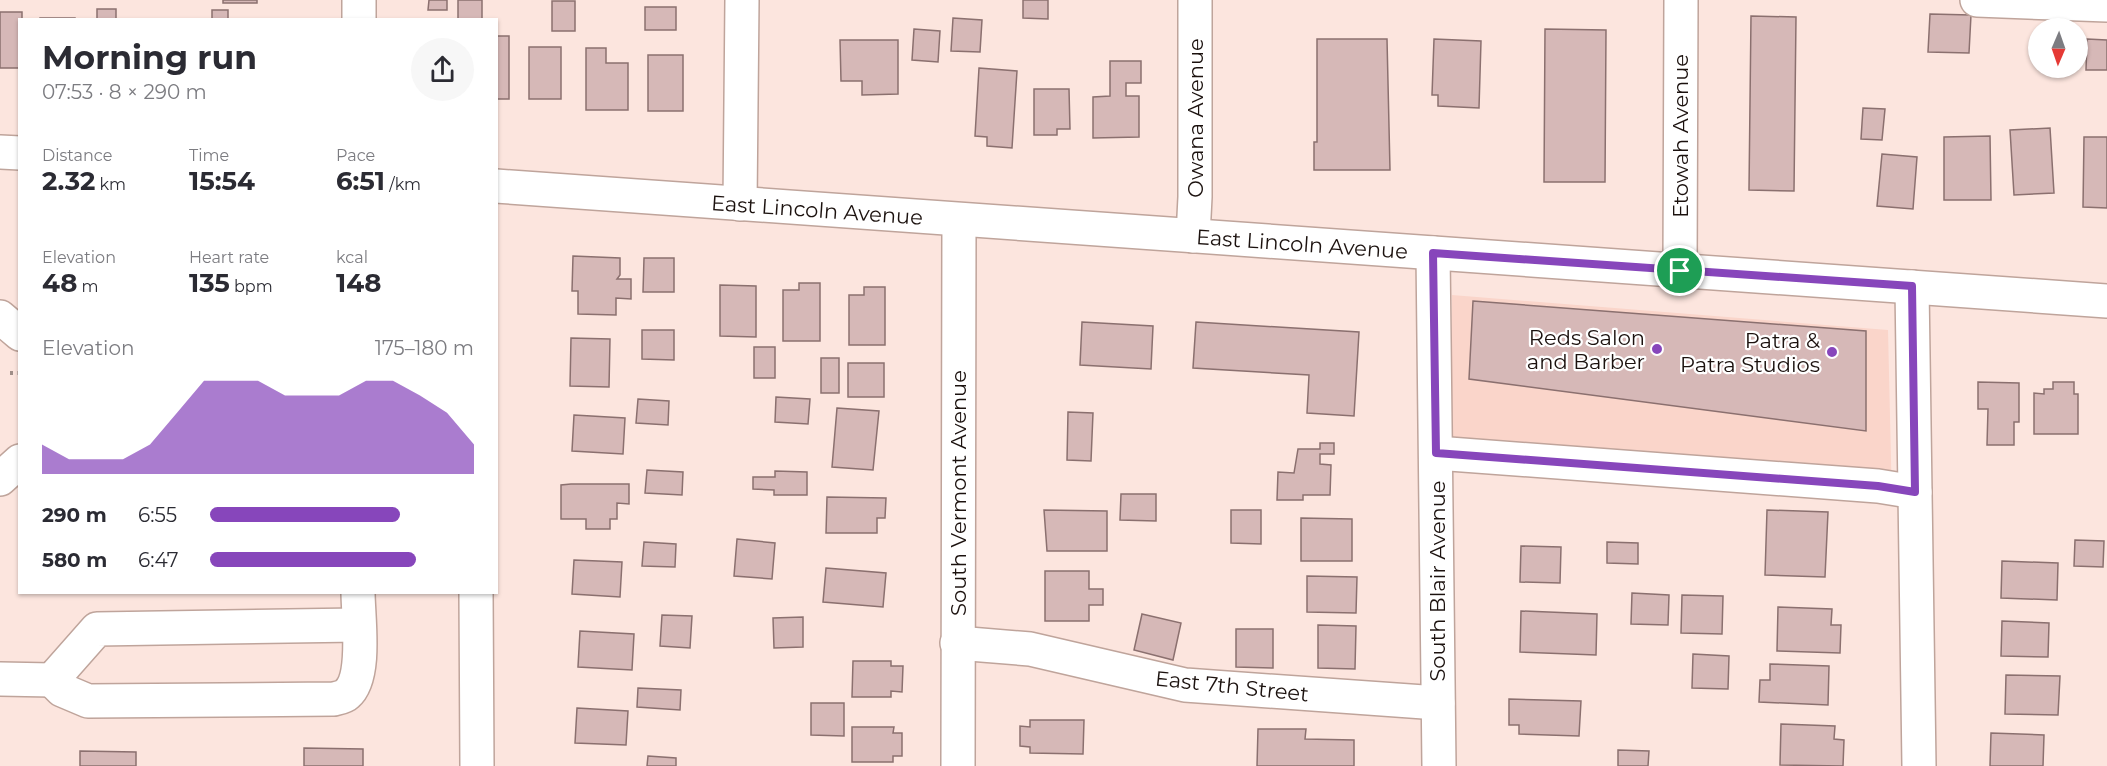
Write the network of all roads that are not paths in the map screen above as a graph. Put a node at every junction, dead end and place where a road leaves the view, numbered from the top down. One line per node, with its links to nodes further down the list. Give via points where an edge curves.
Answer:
1 (359, 0): 7 (street)
2 (742, 0): 11 (street)
3 (1195, 0): 13 (street, Owana Avenue)
4 (1681, 0): 15 (street, Etowah Avenue)
5 (1977, 0): 6 (street)
6 (2107, 5)
7 (359, 18)
8 (0, 152): 9 (street)
9 (18, 153)
10 (498, 186): 11 (street, East Lincoln Avenue)
11 (740, 204): 12 (street, East Lincoln Avenue)
12 (959, 220): 13 (street, East Lincoln Avenue); 27 (street, South Vermont Avenue)
13 (1193, 237): 14 (street, East Lincoln Avenue)
14 (1433, 253): 15 (street, East Lincoln Avenue); 20 (street, South Blair Avenue)
15 (1680, 271): 16 (street, East Lincoln Avenue)
16 (1912, 286): 17 (street, East Lincoln Avenue); 23 (street)
17 (2107, 301)
18 (0, 317): 19 (street)
19 (18, 332)
20 (1436, 453): 23 (street); 30 (street, South Blair Avenue)
21 (18, 463): 22 (street)
22 (0, 479)
23 (1915, 492): 34 (street)
24 (358, 594): 26 (street)
25 (476, 594): 31 (street)
26 (358, 625): 29 (street, via 97,629); 29 (street, via 355,684 346,696 334,699 88,701 62,690)
27 (957, 643): 30 (street, East 7th Street, via 1030,649 1185,685); 32 (street, South Vermont Avenue)
28 (0, 679): 29 (street)
29 (52, 680)
30 (1438, 703): 33 (street, South Blair Avenue)
31 (477, 766)
32 (958, 766)
33 (1439, 766)
34 (1918, 766)

